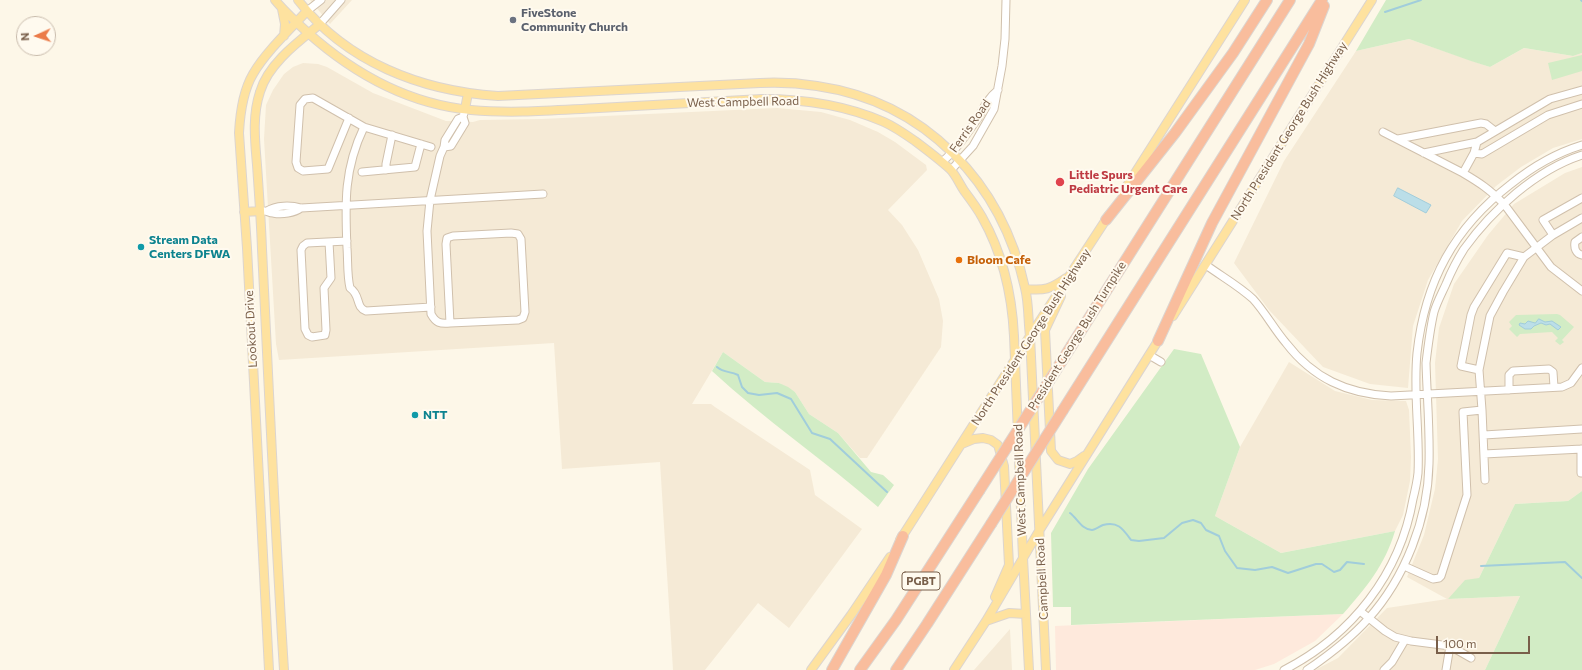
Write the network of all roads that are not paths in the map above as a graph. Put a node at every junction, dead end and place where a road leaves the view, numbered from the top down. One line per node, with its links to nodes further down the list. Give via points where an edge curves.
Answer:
1 (275, 0): 12 (main road, West Campbell Road)
2 (298, 0): 13 (main road, West Campbell Road)
3 (321, 0): 13 (street)
4 (341, 0): 15 (street)
5 (1006, 0): 18 (street, Ferris Road)
6 (1245, 0): 57 (main road, North President George Bush Highway)
7 (1267, 0): 57 (highway, via 1233,53 1179,127)
8 (1290, 0): 109 (highway, President George Bush Turnpike / PGBT, bridge, via 979,491 896,620)
9 (1322, 0): 110 (highway, PGBT, bridge)
10 (1326, 0): 72 (highway, via 1309,44 1212,223)
11 (1372, 0): 65 (main road, North President George Bush Highway)
12 (281, 8): 14 (main road, West Campbell Road); 17 (main road, via 285,24)
13 (307, 11): 14 (main road, Lookout Drive); 15 (main road, West Campbell Road)
14 (296, 22): 16 (main road, West Campbell Road); 17 (main road, Lookout Drive)
15 (319, 25): 16 (main road, Lookout Drive); 20 (main road, West Campbell Road, via 350,50 375,64 419,82)
16 (309, 33): 23 (main road, West Campbell Road, via 347,65 382,85); 54 (main road, Lookout Drive, via 269,72 260,89 254,123)
17 (284, 36): 55 (main road, Lookout Drive, via 252,75 241,111 239,133)
18 (998, 89): 38 (street, Ferris Road, via 989,97); 42 (street, Ferris Road, via 991,115)
19 (1582, 90): 21 (street)
20 (468, 94): 23 (main road); 38 (main road, West Campbell Road, via 533,95 792,82 846,92 892,109 925,130)
21 (1541, 104): 24 (street); 29 (street)
22 (1582, 104): 24 (street)
23 (464, 113): 26 (street); 28 (street, via 465,123); 43 (main road, West Campbell Road, via 794,99 834,105 883,122 898,129)
24 (1548, 115): 40 (street, via 1482,154)
25 (349, 118): 25 (street, via 328,169 303,171 298,168 296,162 300,105 305,99 313,98); 27 (street)
26 (453, 126): 28 (street); 37 (street, via 444,140)
27 (364, 127): 31 (street); 53 (street, via 354,149)
28 (460, 131): 37 (street, via 450,146)
29 (1495, 131): 32 (street, via 1481,123); 33 (street)
30 (1383, 132): 32 (street)
31 (392, 135): 34 (street); 44 (street)
32 (1398, 139): 39 (street)
33 (1477, 142): 39 (street); 40 (street)
34 (421, 144): 36 (street); 44 (street, via 415,168)
35 (1582, 145): 49 (street, via 1564,150 1527,171)
36 (431, 147)
37 (444, 147): 51 (street)
38 (952, 153): 42 (main road, West Campbell Road); 43 (street, Ferris Road)
39 (1424, 153): 47 (street)
40 (1474, 154): 47 (street)
41 (1582, 155): 52 (street, via 1556,166 1533,180)
42 (961, 161): 45 (street, Ferris Road); 67 (main road, West Campbell Road, via 984,190 999,215 1014,250)
43 (942, 162): 45 (main road, West Campbell Road)
44 (386, 170): 46 (street)
45 (951, 170): 76 (main road, West Campbell Road, via 982,216 1004,272 1013,315)
46 (362, 172)
47 (1463, 173): 49 (street, via 1483,184)
48 (543, 194): 51 (street)
49 (1496, 196): 52 (street); 84 (street, via 1471,220 1449,250 1434,281 1424,312 1417,352)
50 (1582, 198): 58 (street, via 1543,220)
51 (430, 200): 53 (street); 69 (street, via 427,231)
52 (1504, 204): 62 (street); 83 (street, via 1465,248 1439,298 1434,311 1426,363)
53 (345, 205): 54 (street, via 272,207); 60 (street)
54 (264, 211): 55 (main road); 74 (main road, Lookout Drive)
55 (244, 212): 73 (main road, Lookout Drive)
56 (1582, 218): 58 (street)
57 (1106, 220): 66 (main road, North President George Bush Highway)
58 (1553, 235): 62 (street)
59 (1582, 237): 63 (street, via 1575,242 1574,247)
60 (347, 241): 61 (street); 69 (street, via 350,288 355,291 362,310)
61 (329, 242): 61 (street, via 307,243 301,250 305,329 312,337 325,335 326,330 324,288 331,278)
62 (1536, 247): 64 (street); 68 (street, via 1551,268)
63 (1582, 255)
64 (1524, 257): 79 (street, via 1490,316); 79 (street, via 1507,253 1474,307 1461,366)
65 (1206, 265): 72 (main road, North President George Bush Highway); 84 (street, via 1253,300 1298,358 1319,375 1353,391 1376,395)
66 (1070, 275): 67 (main road, via 1048,290); 71 (main road, North President George Bush Highway); 90 (main road, via 1045,330 1051,451 1058,460 1070,464)
67 (1026, 289): 71 (main road, West Campbell Road)
68 (1582, 291)
69 (430, 307): 70 (street, via 435,321 441,324)
70 (450, 323): 70 (street, via 523,318 525,312 521,239 518,234 511,232 447,238)
71 (1030, 336): 76 (main road, North President George Bush Highway); 94 (main road, West Campbell Road)
72 (1158, 341): 75 (main road, North President George Bush Highway)
73 (252, 354): 74 (main road); 105 (main road, Lookout Drive)
74 (267, 354): 106 (main road, Lookout Drive)
75 (1149, 355): 77 (street); 90 (main road, North President George Bush Highway)
76 (1015, 360): 88 (main road, North President George Bush Highway); 96 (main road, West Campbell Road)
77 (1161, 362)
78 (1582, 368): 80 (street, via 1571,383)
79 (1479, 370): 82 (street)
80 (1554, 387): 81 (street); 81 (street, via 1553,372 1549,369 1513,371 1509,375)
81 (1509, 390): 82 (street)
82 (1481, 391): 83 (street); 85 (street)
83 (1427, 393): 84 (street); 97 (street, via 1428,482 1418,528)
84 (1416, 394): 98 (street, via 1418,474 1411,509 1402,542 1387,574)
85 (1482, 410): 87 (street); 97 (street, via 1463,412 1467,495 1441,576 1434,579)
86 (1582, 429): 87 (street)
87 (1484, 435): 91 (street)
88 (962, 444): 95 (main road, North President George Bush Highway); 101 (main road, via 979,438 991,440 998,445 1004,466 1009,565)
89 (1581, 449): 91 (street); 92 (street)
90 (1090, 451): 94 (main road, North President George Bush Highway)
91 (1484, 454): 93 (street)
92 (1581, 473)
93 (1485, 480)
94 (1039, 531): 96 (main road, North President George Bush Highway); 113 (main road, Campbell Road)
95 (903, 536): 107 (main road, North President George Bush Highway, via 876,579); 108 (highway, via 886,576)
96 (1023, 558): 99 (main road, West Campbell Road); 101 (main road, North President George Bush Highway)
97 (1404, 566): 100 (street)
98 (1360, 612): 100 (street); 114 (street, via 1321,648)
99 (1026, 614): 101 (main road, via 1009,613); 112 (main road, West Campbell Road)
100 (1369, 618): 102 (street, via 1385,631); 115 (street, via 1336,650)
101 (986, 621): 111 (main road, North President George Bush Highway)
102 (1405, 640): 103 (street); 116 (street)
103 (1450, 646): 104 (street); 117 (street)
104 (1471, 658)
105 (269, 670)
106 (284, 670)
107 (811, 670)
108 (832, 670)
109 (860, 670)
110 (896, 670)
111 (954, 670)
112 (1029, 670)
113 (1046, 670)
114 (1284, 670)
115 (1307, 670)
116 (1384, 670)
117 (1446, 670)

